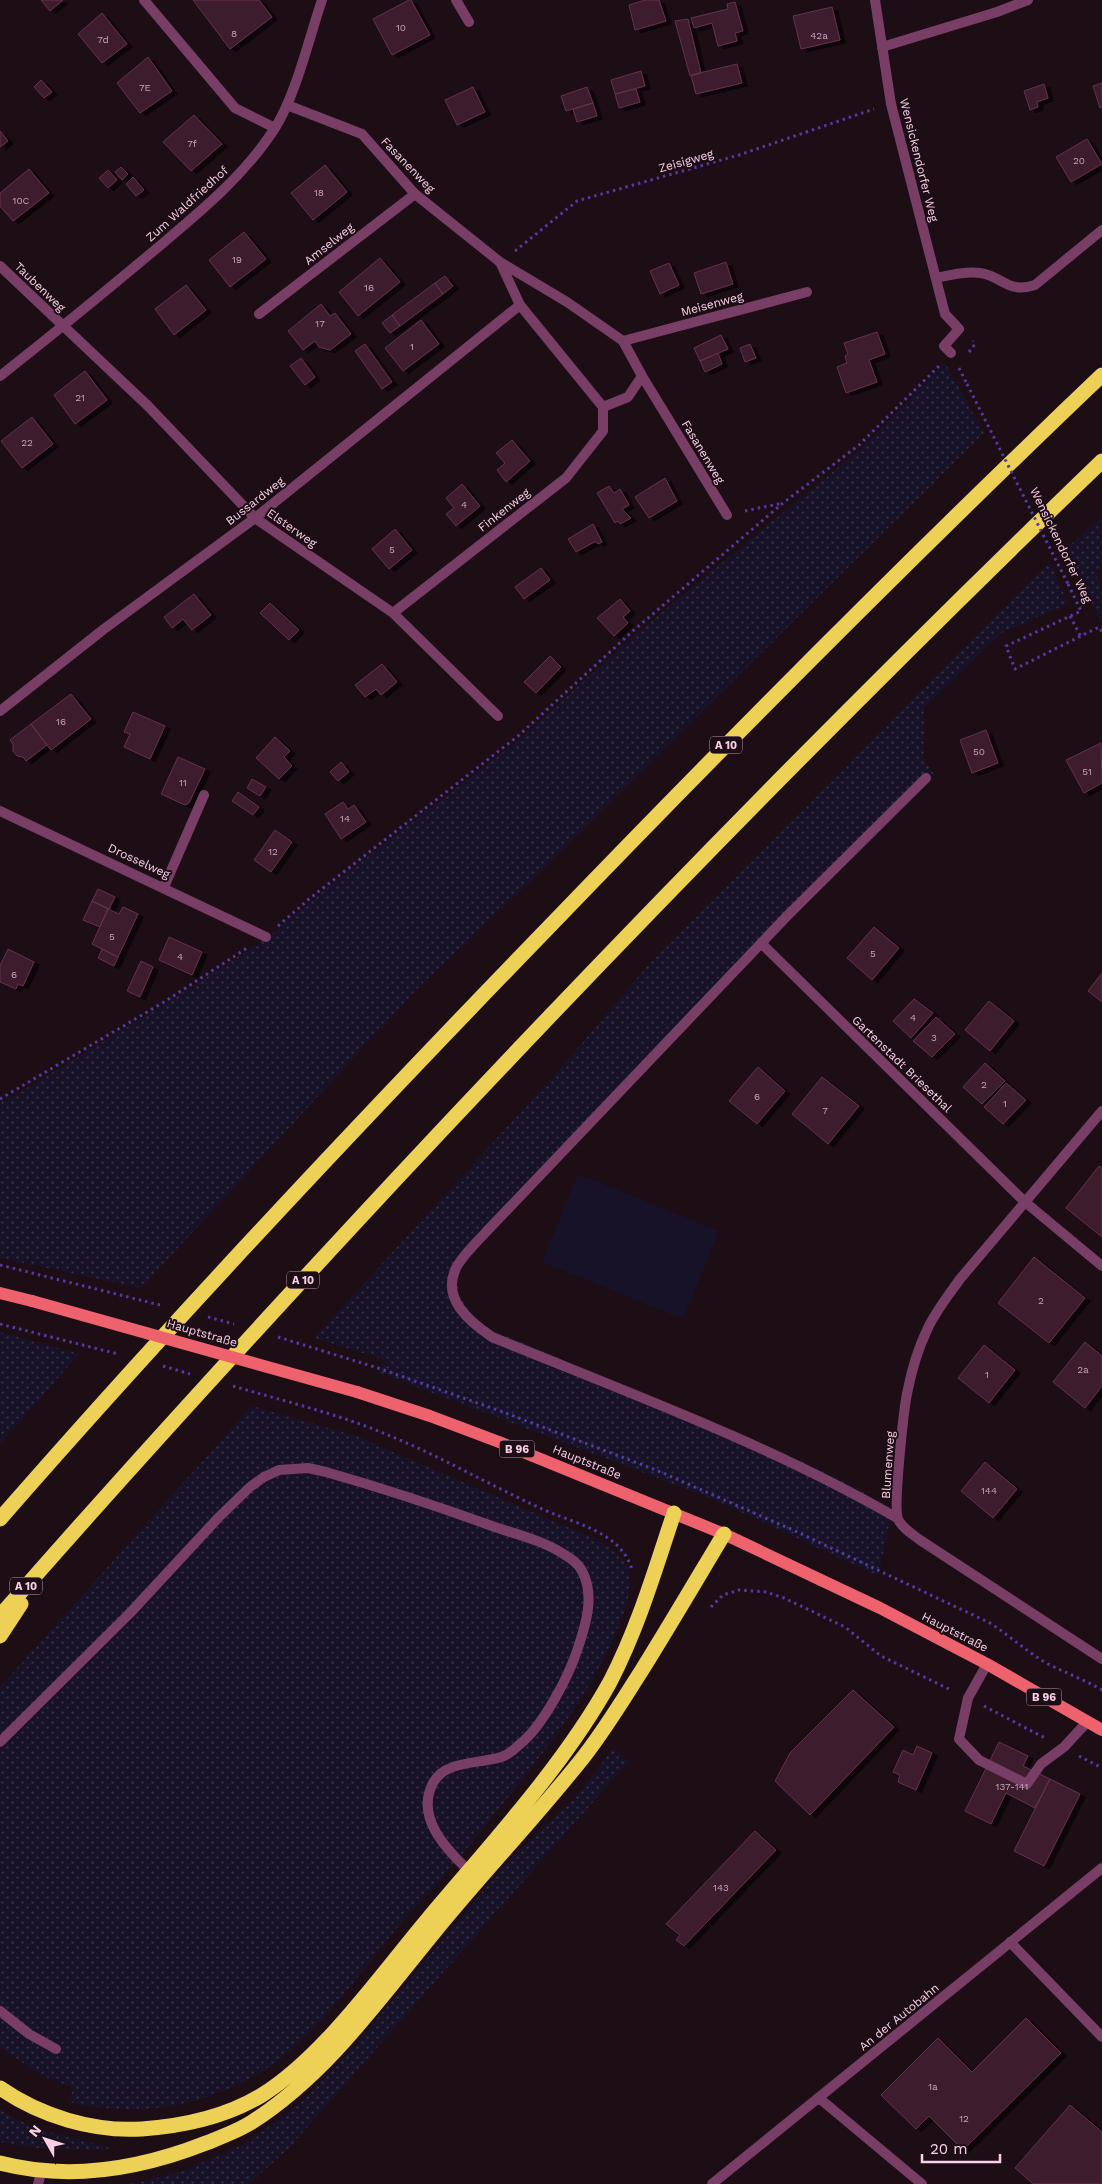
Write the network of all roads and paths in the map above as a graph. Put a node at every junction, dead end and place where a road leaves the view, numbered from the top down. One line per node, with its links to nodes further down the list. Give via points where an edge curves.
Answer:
1 (144, 0): 10 (street, via 235,108)
2 (322, 0): 9 (street, Zum Waldfriedhof)
3 (456, 0): 6 (street)
4 (875, 0): 7 (street, Wensickendorfer Weg)
5 (1028, 0): 7 (street)
6 (469, 22)
7 (882, 47): 8 (street, Wensickendorfer Weg)
8 (891, 104): 13 (path, Zeisigweg, via 738,155 577,201); 15 (street, Wensickendorfer Weg)
9 (287, 105): 10 (street, Zum Waldfriedhof); 11 (street, Fasanenweg, via 362,134)
10 (275, 128): 19 (street, Zum Waldfriedhof, via 244,168 187,223)
11 (415, 194): 13 (street, Fasanenweg); 18 (street, Amselweg)
12 (1102, 230): 15 (street, via 1035,285 1024,289 979,273)
13 (500, 262): 17 (street, Fasanenweg); 20 (street, Fasanenweg)
14 (0, 266): 19 (street, Taubenweg)
15 (936, 278): 21 (street, Wensickendorfer Weg, via 945,314 959,329 944,346)
16 (808, 292): 20 (street, Meisenweg)
17 (520, 305): 26 (street, Fasanenweg); 30 (street, Bussardweg)
18 (259, 314)
19 (63, 327): 23 (street, Zum Waldfriedhof); 30 (street, Elsterweg, via 148,406)
20 (623, 340): 24 (street, Fasanenweg)
21 (951, 354): 28 (path, via 859,445)
22 (1102, 375): 58 (highway, A 10, via 695,775 358,1124)
23 (0, 376)
24 (642, 376): 26 (street, via 628,397); 29 (street, Fasanenweg)
25 (967, 384): 32 (path, Wensickendorfer Weg, bridge, via 1081,611)
26 (603, 407): 31 (street, Finkenweg, via 602,430 566,478)
27 (1102, 461): 64 (highway, A 10, via 802,756 558,1006 272,1312)
28 (783, 503): 29 (path); 41 (path, via 634,630 518,736)
29 (727, 515)
30 (255, 518): 31 (street, Elsterweg); 35 (street, Bussardweg, via 104,629)
31 (393, 613): 36 (street, Elsterweg)
32 (1070, 616): 34 (path); 34 (path, Wensickendorfer Weg, via 1006,646 1015,669)
33 (1102, 632): 34 (path, Wensickendorfer Weg, via 1099,627)
34 (1081, 637)
35 (0, 711)
36 (498, 716)
37 (926, 778): 42 (street)
38 (204, 794): 40 (street)
39 (0, 811): 40 (street, Drosselweg)
40 (164, 887): 41 (street, Drosselweg)
41 (266, 936): 43 (path, via 164,1002)
42 (760, 943): 45 (street, Gartenstadt Briesethal); 61 (street, via 464,1256 452,1278 453,1294 458,1308 473,1324 492,1336 751,1443 843,1487)
43 (0, 1099)
44 (1102, 1111): 45 (street, Blumenweg)
45 (1025, 1202): 47 (street); 61 (street, Blumenweg, via 960,1279 926,1331 907,1390)
46 (0, 1265): 49 (path)
47 (1102, 1266)
48 (0, 1293): 60 (main road, Hauptstraße / B 96, bridge, via 357,1392 499,1442)
49 (166, 1306)
50 (204, 1316): 52 (path)
51 (0, 1324): 54 (path)
52 (241, 1326)
53 (277, 1337): 71 (path, via 378,1368 656,1470 793,1530 990,1623 1048,1664)
54 (122, 1355)
55 (158, 1365): 56 (path)
56 (194, 1375)
57 (230, 1385): 65 (path, via 338,1417 395,1438 540,1509 598,1532 627,1554)
58 (28, 1487): 59 (highway); 62 (highway, A 10)
59 (0, 1510)
60 (674, 1513): 63 (main road, Hauptstraße / B 96); 79 (highway, via 629,1642 609,1683 561,1757)
61 (898, 1518): 69 (street, via 920,1540)
62 (0, 1519)
63 (724, 1534): 70 (main road, Hauptstraße / B 96, via 880,1608); 87 (highway, via 631,1687 586,1753 313,2075 249,2124 176,2155 109,2170)
64 (51, 1557): 67 (highway, A 10); 68 (highway)
65 (632, 1570)
66 (711, 1607): 72 (path, via 723,1595 739,1590 766,1592 795,1602 845,1627 881,1656)
67 (0, 1616)
68 (0, 1636)
69 (1102, 1659)
70 (987, 1664): 72 (street); 73 (main road, Hauptstraße / B 96)
71 (1102, 1690)
72 (967, 1703): 76 (path); 76 (street, via 959,1739 979,1760 1027,1784 1041,1764)
73 (1088, 1721): 74 (main road, Hauptstraße / B 96); 76 (street)
74 (1102, 1730)
75 (0, 1742): 79 (street, via 130,1614 250,1487 279,1470 308,1468 326,1472 542,1544 561,1552 582,1570 588,1612 575,1656 567,1678 534,1729 521,1744 503,1756 450,1768 439,1775 430,1791 427,1806 431,1822 448,1850)
76 (1064, 1748): 77 (path)
77 (1102, 1768)
78 (1102, 1868): 80 (street, An der Autobahn)
79 (468, 1870): 84 (highway, via 325,2040 296,2069 262,2095 230,2111 165,2128 129,2130 97,2127 34,2107)
80 (1010, 1942): 82 (street); 85 (street, An der Autobahn)
81 (0, 2011): 83 (street, via 29,2034)
82 (1102, 2037)
83 (56, 2049)
84 (0, 2088)
85 (819, 2098): 88 (street, An der Autobahn); 89 (street)
86 (0, 2164): 87 (highway)
87 (40, 2177)
88 (712, 2184)
89 (922, 2184)

